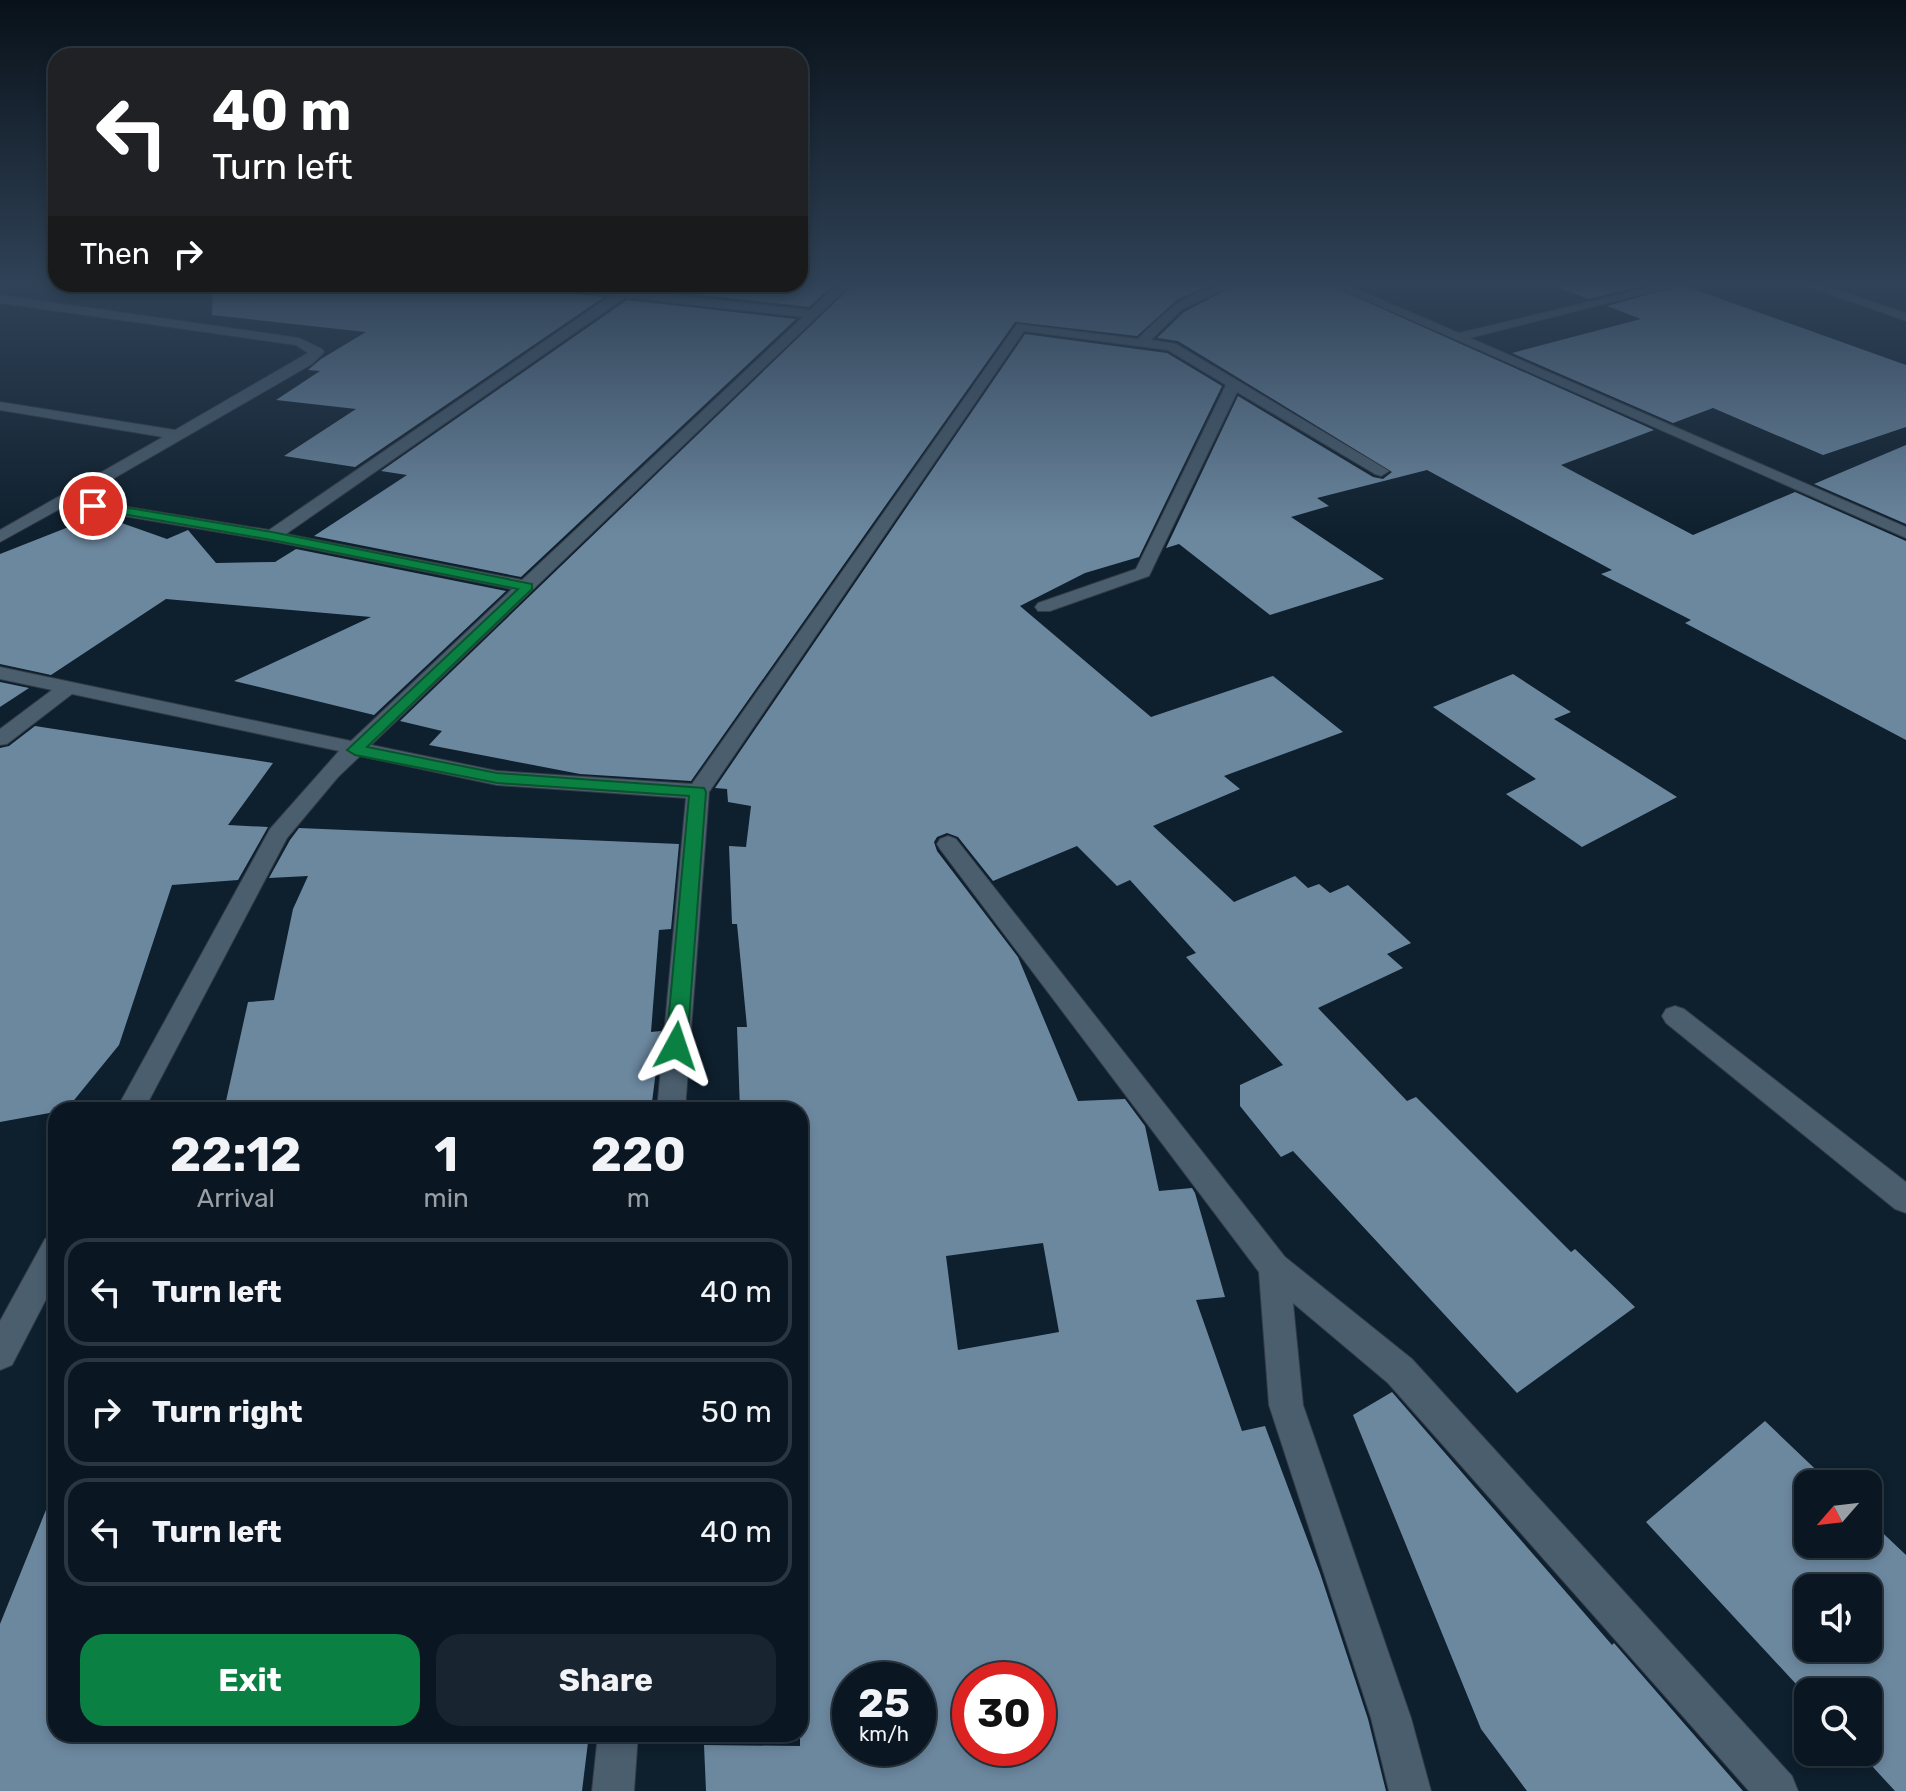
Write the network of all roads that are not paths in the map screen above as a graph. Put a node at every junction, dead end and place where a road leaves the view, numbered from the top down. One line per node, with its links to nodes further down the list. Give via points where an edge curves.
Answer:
1 (294, 369): 9 (street)
2 (514, 369): 13 (street)
3 (753, 369): 15 (street)
4 (992, 369): 21 (street)
5 (1208, 369): 7 (street)
6 (1530, 369): 12 (street)
7 (1234, 384): 10 (street); 16 (street, via 1143,572)
8 (0, 406): 9 (street)
9 (176, 435): 11 (street)
10 (1381, 471)
11 (63, 501): 13 (street); 14 (street)
12 (1906, 533)
13 (272, 536): 15 (street)
14 (0, 537)
15 (528, 587): 20 (street)
16 (1044, 607)
17 (0, 673): 18 (street)
18 (68, 688): 19 (street); 20 (street)
19 (0, 739)
20 (355, 750): 21 (street, via 497,778); 24 (street, via 278,834)
21 (698, 792): 25 (street)
22 (948, 844): 28 (street)
23 (1675, 1016): 26 (street)
24 (134, 1102)
25 (672, 1102)
26 (1906, 1200)
27 (48, 1264): 29 (street)
28 (1274, 1267): 32 (street, via 1286,1405 1391,1718); 33 (street, via 1400,1371)
29 (0, 1354)
30 (617, 1742): 31 (street)
31 (613, 1791)
32 (1410, 1791)
33 (1777, 1791)

